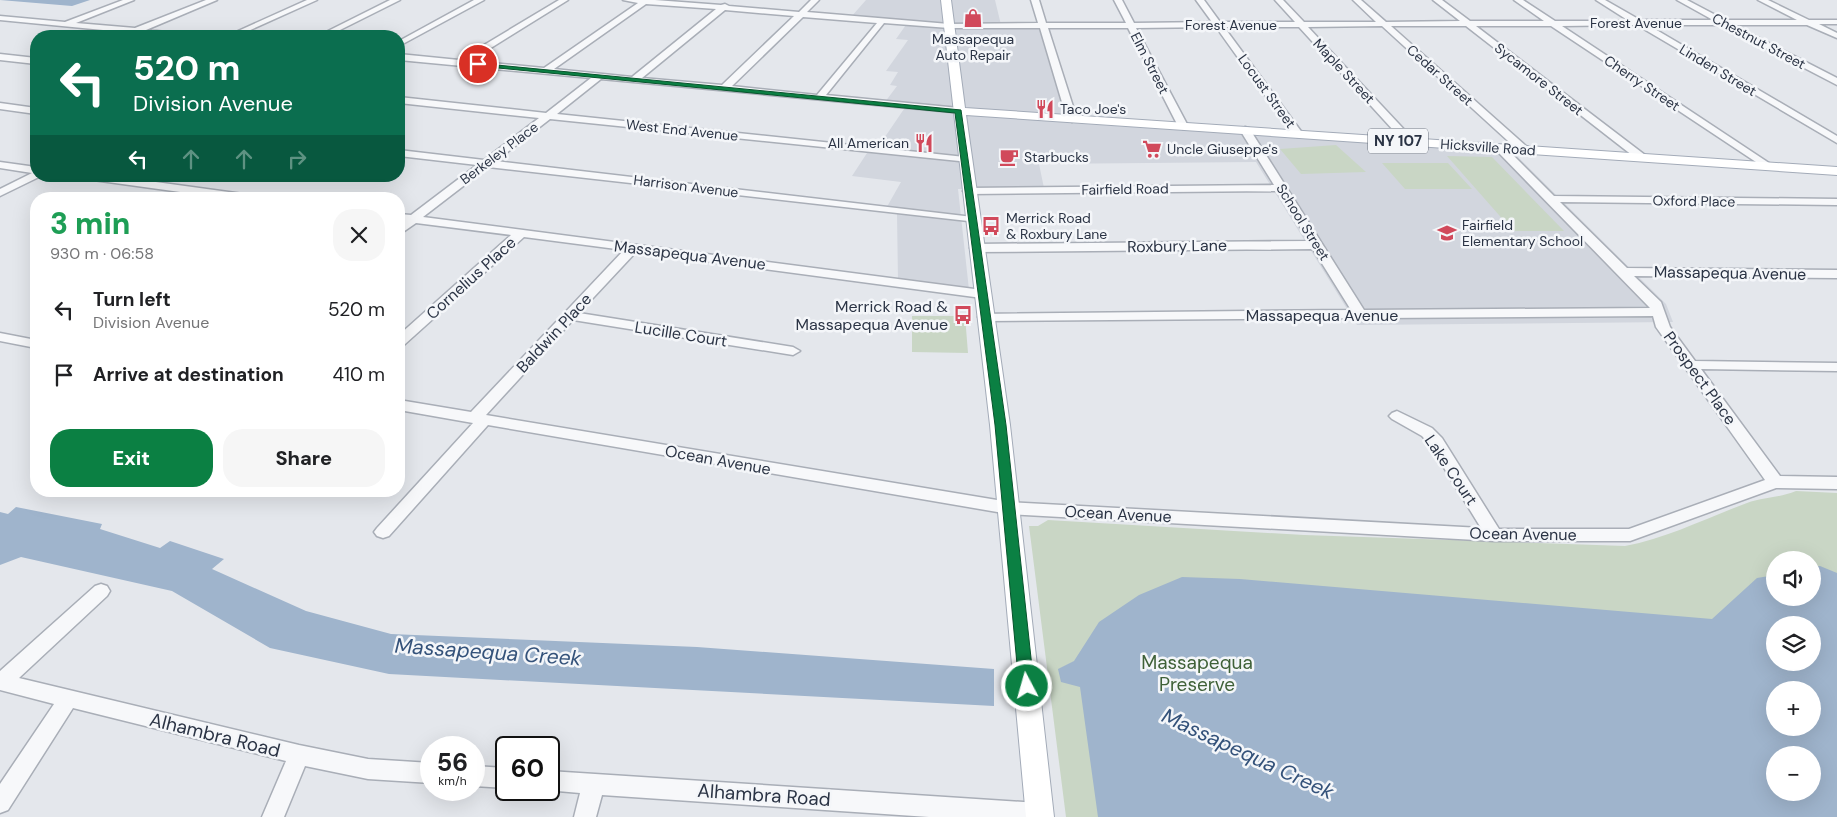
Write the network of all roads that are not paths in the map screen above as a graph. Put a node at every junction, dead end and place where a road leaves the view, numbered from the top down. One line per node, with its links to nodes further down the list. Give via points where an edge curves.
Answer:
1 (130, 0): 30 (street)
2 (213, 0): 40 (street)
3 (312, 0): 41 (street)
4 (396, 0): 42 (street)
5 (480, 0): 44 (street)
6 (564, 0): 48 (street)
7 (627, 0): 21 (street, Forest Avenue)
8 (732, 0): 22 (street)
9 (815, 0): 23 (street)
10 (946, 0): 36 (main road)
11 (1035, 0): 37 (street)
12 (1118, 0): 38 (street, Elm Street)
13 (1200, 0): 34 (street, Locust Street)
14 (1279, 0): 35 (street, Maple Street)
15 (1357, 0): 31 (street, Cedar Street)
16 (1437, 0): 32 (street, Sycamore Street)
17 (1518, 0): 33 (street, Cherry Street)
18 (1600, 0): 28 (street, Linden Street)
19 (1681, 0): 29 (street, Chestnut Street)
20 (1762, 0): 26 (street)
21 (646, 1): 22 (street, Forest Avenue); 49 (street)
22 (722, 8): 23 (street, Forest Avenue); 51 (street)
23 (801, 14): 25 (street, Forest Avenue); 53 (street)
24 (0, 18): 30 (street)
25 (882, 21): 36 (street, Forest Avenue); 54 (street)
26 (1809, 22): 27 (street, Forest Avenue); 29 (street, Forest Avenue); 43 (street)
27 (1837, 22)
28 (1639, 23): 29 (street, Forest Avenue); 33 (street, Forest Avenue); 64 (street, Linden Street)
29 (1724, 23): 52 (street, Chestnut Street)
30 (64, 24): 39 (street)
31 (1384, 24): 32 (street, Forest Avenue); 35 (street, Forest Avenue); 67 (street, Cedar Street)
32 (1468, 24): 33 (street, Forest Avenue); 69 (street, Sycamore Street)
33 (1553, 24): 73 (street, Cherry Street)
34 (1219, 25): 35 (street, Forest Avenue); 38 (street, Forest Avenue); 63 (street, Locust Street)
35 (1301, 25): 65 (street, Maple Street)
36 (949, 26): 37 (street, Forest Avenue); 58 (main road)
37 (1043, 26): 38 (street, Forest Avenue); 60 (street)
38 (1131, 26): 61 (street, Elm Street)
39 (126, 30)
40 (138, 30)
41 (244, 30)
42 (334, 30)
43 (1837, 36)
44 (405, 41)
45 (0, 57): 47 (street)
46 (405, 58): 48 (street)
47 (30, 60)
48 (461, 63): 49 (street)
49 (546, 71): 50 (street)
50 (600, 76): 51 (street); 59 (street, Berkeley Place)
51 (634, 80): 53 (street)
52 (1837, 82)
53 (725, 88): 54 (street)
54 (819, 98): 58 (street)
55 (405, 101): 59 (street, West End Avenue)
56 (0, 106): 57 (street)
57 (30, 110)
58 (959, 111): 60 (main road, Hicksville Road / NY 107); 70 (main road)
59 (549, 116): 70 (street, West End Avenue); 71 (street, Berkeley Place)
60 (1072, 119): 61 (main road, Hicksville Road / NY 107)
61 (1183, 126): 62 (main road, Hicksville Road / NY 107)
62 (1245, 130): 63 (main road, Hicksville Road / NY 107); 78 (street, School Street)
63 (1298, 134): 65 (main road, Hicksville Road / NY 107)
64 (1837, 140)
65 (1409, 141): 66 (main road, Hicksville Road / NY 107)
66 (1500, 148): 67 (main road, Hicksville Road / NY 107); 82 (street, Prospect Place)
67 (1523, 149): 69 (main road, Hicksville Road / NY 107)
68 (405, 154): 71 (street, Harrison Avenue)
69 (1641, 157): 73 (main road, Hicksville Road / NY 107)
70 (965, 160): 79 (main road)
71 (486, 163): 85 (street, Berkeley Place); 86 (street, Harrison Avenue)
72 (0, 165): 74 (street)
73 (1765, 165): 75 (main road, Hicksville Road / NY 107)
74 (30, 169)
75 (1837, 172)
76 (30, 178): 81 (street)
77 (131, 182): 80 (street)
78 (1281, 188): 79 (street, Fairfield Road); 89 (street, School Street)
79 (969, 191): 86 (main road)
80 (206, 192)
81 (0, 193)
82 (1550, 199): 83 (street, Oxford Place); 92 (street, Prospect Place)
83 (1837, 202)
84 (405, 218): 85 (street, Massapequa Avenue)
85 (413, 219): 87 (street, Berkeley Place); 88 (street, Massapequa Avenue)
86 (972, 220): 91 (main road)
87 (405, 225)
88 (521, 233): 90 (street, Massapequa Avenue); 100 (street, Cornelius Place)
89 (1318, 245): 91 (street, Roxbury Lane); 96 (street, School Street)
90 (634, 248): 94 (street, Massapequa Avenue); 97 (street, Baldwin Place)
91 (976, 248): 94 (main road)
92 (1623, 272): 93 (street, Massapequa Avenue); 95 (street, Prospect Place, via 1656,304)
93 (1837, 274)
94 (982, 294): 98 (main road)
95 (1659, 312): 96 (street, Massapequa Avenue); 103 (street, Prospect Place, via 1663,327)
96 (1360, 314): 98 (street, Massapequa Avenue)
97 (570, 316): 102 (street, Lucille Court); 107 (street, Baldwin Place)
98 (985, 317): 110 (main road)
99 (0, 337): 101 (street)
100 (405, 337)
101 (30, 343)
102 (793, 351)
103 (1690, 365): 104 (street); 108 (street, Prospect Place)
104 (1837, 367)
105 (405, 407): 107 (street, Ocean Avenue)
106 (1398, 416): 112 (street, Lake Court, via 1427,432 1436,442)
107 (479, 419): 110 (street, Ocean Avenue); 111 (street, Baldwin Place)
108 (1775, 482): 109 (street, Ocean Avenue); 112 (street, Ocean Avenue, via 1630,535)
109 (1837, 483)
110 (1009, 508): 112 (street, Ocean Avenue); 121 (main road)
111 (383, 532)
112 (1494, 535)
113 (101, 591): 114 (street)
114 (0, 682): 115 (street, Alhambra Road)
115 (68, 699): 116 (street, Alhambra Road); 120 (street)
116 (299, 755): 117 (street, Alhambra Road, via 368,769); 122 (street)
117 (420, 772)
118 (560, 782): 119 (street, Alhambra Road)
119 (594, 784): 121 (street, Alhambra Road); 123 (street)
120 (0, 803)
121 (1040, 816)
122 (273, 817)
123 (585, 817)

